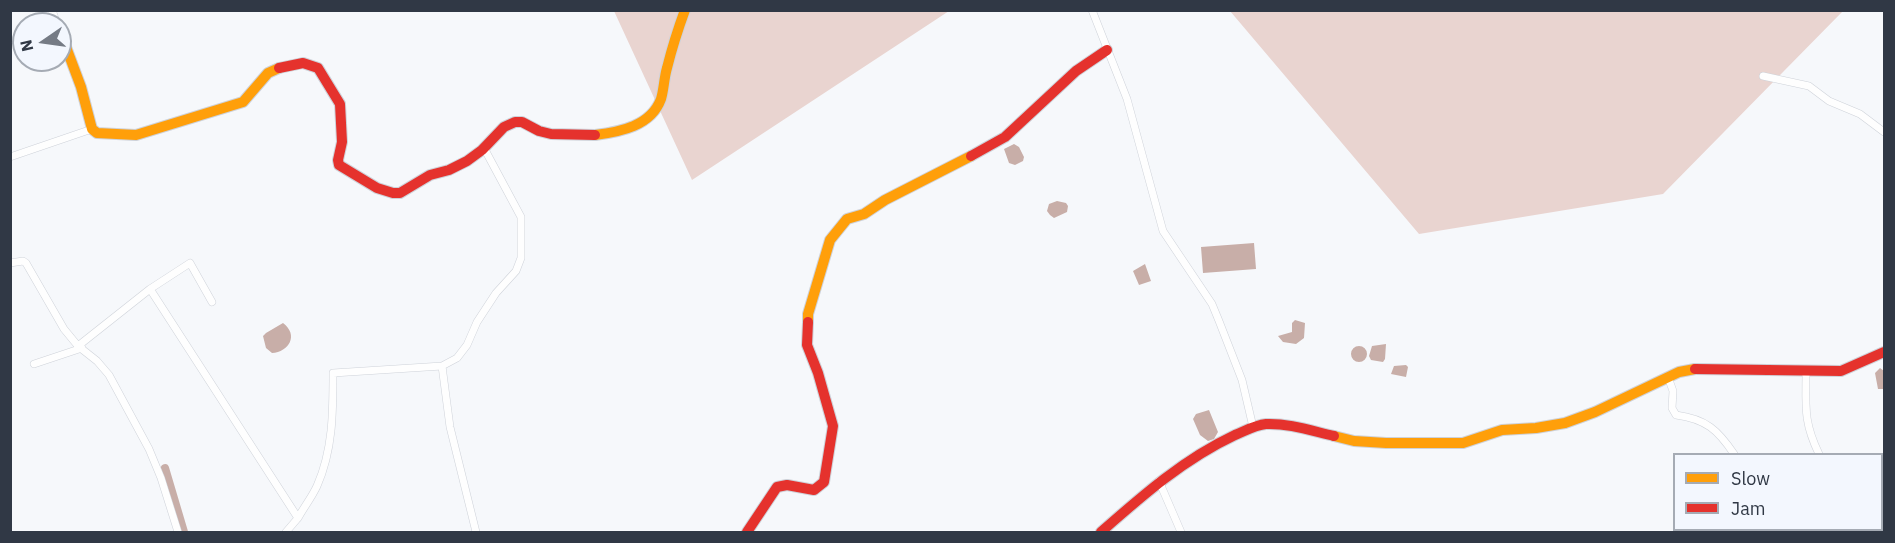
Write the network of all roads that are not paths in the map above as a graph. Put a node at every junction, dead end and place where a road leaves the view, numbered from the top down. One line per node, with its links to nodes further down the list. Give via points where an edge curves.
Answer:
1 (685, 10): 8 (street, via 662,100 648,119 599,136 579,137 542,132 516,122 491,138)
2 (1092, 10): 3 (street)
3 (1107, 50): 19 (street, via 1127,99 1163,231 1212,304 1242,380); 27 (street, via 1076,71 1005,137 864,214 847,219 830,240 808,314 807,345 833,426 824,482 814,489 777,487)
4 (72, 63): 6 (street)
5 (1763, 76): 7 (street, via 1809,86)
6 (92, 129): 8 (street, via 97,133 136,135 243,102 268,73 303,63 318,68 340,104 339,165 385,192 401,193); 9 (street)
7 (1884, 132)
8 (484, 148): 16 (street, via 521,217 521,258 516,271 477,322 458,358)
9 (10, 158)
10 (10, 263): 13 (street, via 26,263 64,329)
11 (150, 289): 12 (street, via 190,263); 13 (street); 23 (street)
12 (212, 303)
13 (80, 347): 15 (street); 24 (street, via 104,368 148,449)
14 (1884, 352): 17 (street, via 1841,371)
15 (34, 364)
16 (442, 366): 23 (street, via 333,373 330,445 316,489); 26 (street, via 450,427)
17 (1806, 370): 18 (street, via 1690,369); 21 (street, via 1806,417)
18 (1668, 377): 19 (street, via 1565,423 1502,430 1463,443 1354,441 1296,427); 20 (street, via 1676,415 1692,417 1714,428)
19 (1253, 427): 22 (street, via 1212,446)
20 (1733, 453)
21 (1819, 453)
22 (1159, 481): 28 (street); 29 (street)
23 (298, 518): 25 (street)
24 (178, 532)
25 (286, 532)
26 (476, 532)
27 (747, 532)
28 (1101, 532)
29 (1181, 532)

